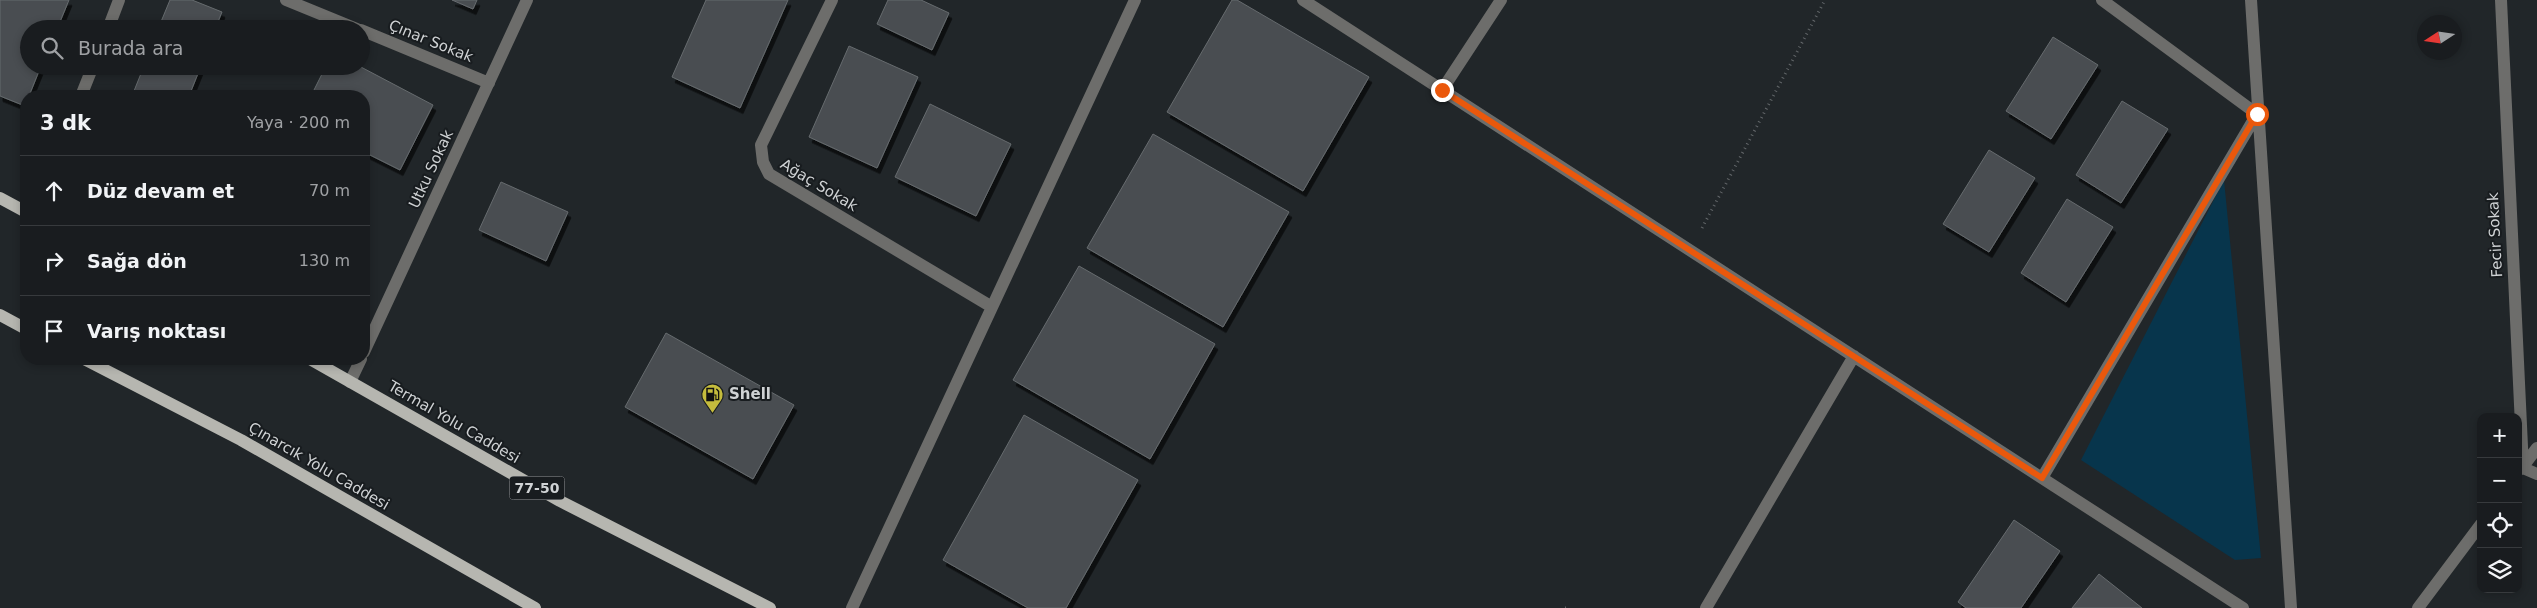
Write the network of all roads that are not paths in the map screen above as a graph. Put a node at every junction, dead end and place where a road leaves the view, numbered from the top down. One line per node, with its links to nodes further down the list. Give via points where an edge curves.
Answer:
1 (119, 0): 11 (street)
2 (286, 0): 12 (street)
3 (527, 0): 15 (street, Utku Sokak)
4 (832, 0): 21 (street, Ağaç Sokak, via 761,145 763,162 769,174)
5 (1135, 0): 21 (street)
6 (1303, 0): 17 (street)
7 (1501, 0): 17 (street)
8 (2102, 0): 18 (street)
9 (2251, 0): 18 (street)
10 (2501, 0): 31 (street, Fecir Sokak)
11 (111, 20)
12 (335, 20)
13 (370, 34): 15 (street, Çınar Sokak)
14 (89, 75): 16 (street)
15 (489, 82): 24 (street, Utku Sokak)
16 (83, 90)
17 (1442, 90): 25 (street)
18 (2257, 114): 35 (street); 42 (street)
19 (0, 198): 20 (main road)
20 (20, 209)
21 (992, 307): 39 (street)
22 (0, 315): 23 (main road)
23 (20, 326)
24 (370, 339)
25 (1854, 356): 35 (street); 40 (street)
26 (96, 365): 37 (main road, Çınarcık Yolu Caddesi, via 241,440)
27 (320, 365): 29 (main road, Termal Yolu Caddesi / 77-50)
28 (357, 365): 29 (street)
29 (350, 382): 38 (main road, Termal Yolu Caddesi / 77-50, via 560,501)
30 (2537, 448): 32 (street)
31 (2519, 458)
32 (2522, 468)
33 (2522, 471): 34 (street)
34 (2537, 474)
35 (2042, 478): 41 (street)
36 (2477, 529): 43 (street)
37 (535, 608)
38 (770, 608)
39 (852, 608)
40 (1706, 608)
41 (2243, 608)
42 (2291, 608)
43 (2418, 608)

